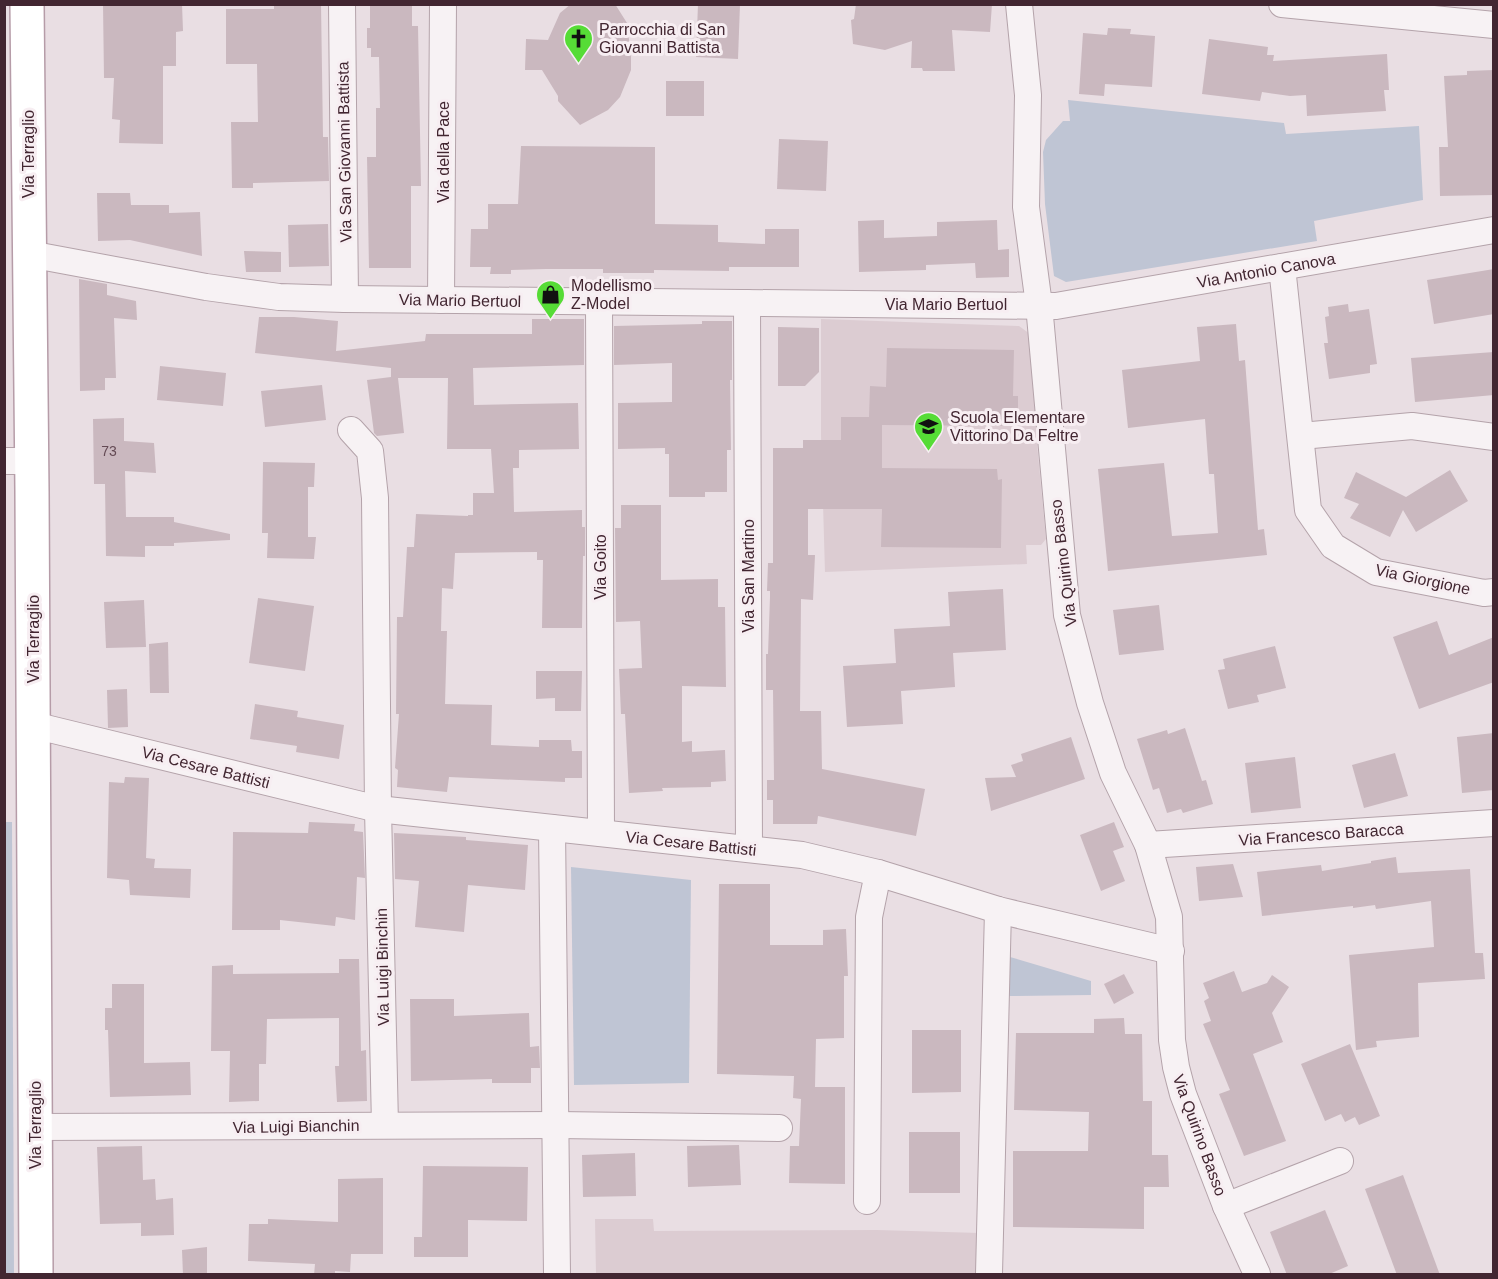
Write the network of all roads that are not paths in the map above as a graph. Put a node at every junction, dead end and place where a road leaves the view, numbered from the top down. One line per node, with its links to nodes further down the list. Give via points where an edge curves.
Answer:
1 (27, 4): 9 (main road, Via Terraglio)
2 (342, 4): 11 (street, Via San Giovanni Battista)
3 (443, 4): 12 (street, Via della Pace)
4 (1019, 4): 15 (street, Via Quirino Basso, via 1028,95 1026,207)
5 (1282, 4): 6 (street)
6 (1391, 10): 7 (street)
7 (1494, 25)
8 (1494, 230): 10 (street, Via Antonio Canova)
9 (29, 254): 11 (street, Via Mario Bertuol, via 206,287 279,297); 19 (main road, Via Terraglio)
10 (1282, 267): 15 (street, Via Antonio Canova, via 1056,306); 17 (street, Via Giorgione)
11 (345, 299): 12 (street, Via Mario Bertuol)
12 (441, 300): 13 (street, Via Mario Bertuol)
13 (599, 302): 14 (street, Via Mario Bertuol); 25 (street, Via Goito)
14 (747, 303): 15 (street, Via Mario Bertuol); 27 (street, Via San Martino)
15 (1039, 305): 26 (street, Via Quirino Basso, via 1067,615 1113,773)
16 (351, 430): 22 (street, via 370,451 375,498)
17 (1301, 436): 18 (street, via 1412,426); 20 (street, Via Giorgione, via 1308,510 1333,546 1376,572)
18 (1494, 437)
19 (18, 461): 21 (main road, Via Terraglio)
20 (1494, 592)
21 (33, 725): 22 (street, Via Cesare Battisti); 33 (main road, Via Terraglio)
22 (378, 809): 24 (street, Via Cesare Battisti); 31 (street, Via Luigi Binchin)
23 (1494, 823): 26 (street, Via Francesco Baracca)
24 (552, 828): 25 (street, Via Cesare Battisti); 32 (street)
25 (601, 833): 27 (street, Via Cesare Battisti)
26 (1148, 845): 30 (street, Via Quirino Basso, via 1169,917)
27 (749, 849): 28 (street, Via Cesare Battisti, via 802,855)
28 (878, 873): 29 (street, Via Cesare Battisti); 36 (street, via 869,917)
29 (998, 910): 30 (street, Via Cesare Battisti); 40 (street)
30 (1171, 951): 37 (street, Via Quirino Basso, via 1176,1067)
31 (385, 1125): 32 (street, Via Luigi Bianchin); 33 (street, Via Luigi Bianchin)
32 (557, 1125): 34 (street, Via Luigi Bianchin); 39 (street)
33 (35, 1127): 38 (main road, Via Terraglio)
34 (779, 1128)
35 (1340, 1161): 37 (street, Via Quirino Basso)
36 (867, 1202)
37 (1226, 1206): 41 (street, Via Quirino Basso)
38 (36, 1275)
39 (557, 1275)
40 (989, 1275)
41 (1257, 1275)

